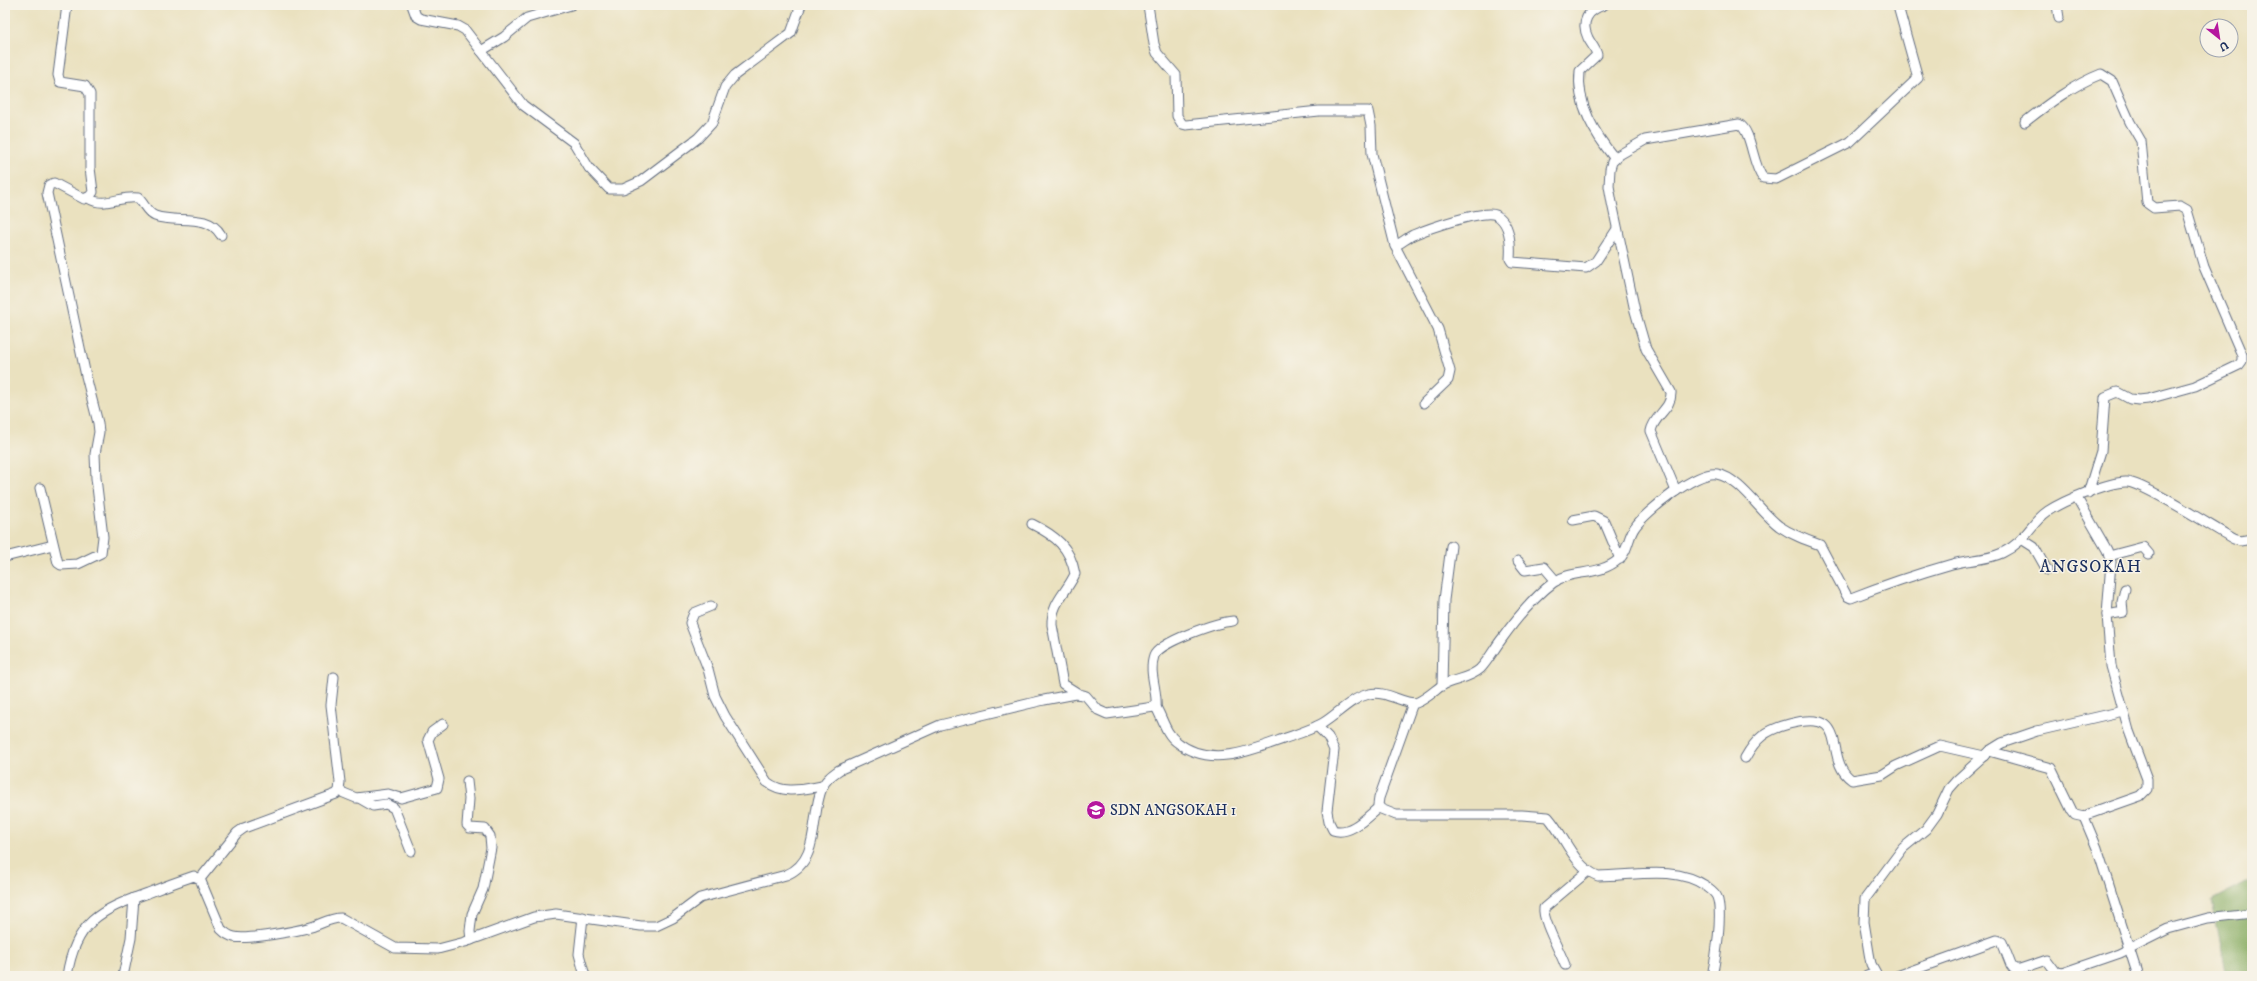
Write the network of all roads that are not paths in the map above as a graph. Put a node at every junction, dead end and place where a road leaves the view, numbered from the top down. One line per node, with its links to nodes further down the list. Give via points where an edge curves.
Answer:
1 (67, 5): 13 (street, via 58,75 60,82 85,86 90,94 90,168 93,192)
2 (412, 5): 10 (street, via 416,16 465,30)
3 (571, 5): 10 (street, via 527,18 504,37)
4 (801, 5): 10 (street, via 791,33 728,82 710,127 674,158 641,181 623,189 605,187 589,168 574,142 523,105)
5 (1148, 5): 16 (street, via 1157,53 1176,75 1177,116 1182,124 1319,111 1368,110 1372,154)
6 (1604, 5): 12 (street, via 1586,15 1584,25 1587,37 1597,55 1580,71 1579,94 1597,133)
7 (1904, 5): 12 (street, via 1899,10 1918,78 1850,142 1776,179 1763,178 1758,171 1747,134 1739,124 1653,137 1636,144)
8 (2057, 5): 9 (street)
9 (2059, 18)
10 (481, 50)
11 (2025, 122): 21 (street, via 2056,98 2093,77 2101,74 2112,81 2141,141 2147,203 2154,208 2180,206 2187,210 2204,267 2242,355 2242,361 2238,365 2195,386 2139,400 2117,392 2106,397 2101,451)
12 (1615, 159): 14 (street, via 1610,169 1609,186)
13 (88, 198): 15 (street, via 105,203 138,198 155,215 170,219 206,221 216,226); 28 (street, via 81,198 54,183 49,185 47,191 100,432 95,454 103,548 101,553 86,561 61,565 56,559)
14 (1617, 229): 16 (street, via 1596,261 1586,268 1512,262 1510,234 1500,218 1494,214 1471,216 1440,225 1413,235); 20 (street, via 1634,311 1646,349 1672,392 1670,403 1656,418 1651,431)
15 (221, 235)
16 (1395, 246): 17 (street, via 1438,329 1450,371 1448,380)
17 (1424, 403)
18 (2118, 482): 21 (street); 22 (street); 26 (street, via 2136,484 2234,539)
19 (40, 488): 28 (street)
20 (1676, 491): 27 (street, via 1706,474 1718,474 1729,479 1780,527 1820,545 1845,593 1851,598 1898,579 1953,564 1989,558); 33 (street, via 1634,527)
21 (2088, 493): 23 (street)
22 (2104, 493)
23 (2077, 498): 27 (street, via 2045,513); 31 (street)
24 (1573, 520): 33 (street, via 1594,516 1604,521)
25 (1032, 524): 43 (street, via 1059,540 1073,563 1075,574 1057,601 1052,625 1064,684)
26 (2252, 539)
27 (2023, 540): 35 (street, via 2034,547)
28 (53, 545): 32 (street)
29 (1451, 546): 42 (street, via 1444,600)
30 (2149, 554): 31 (street, via 2143,547)
31 (2109, 556): 39 (street, via 2111,571)
32 (5, 557)
33 (1620, 559): 36 (street, via 1602,569 1566,576)
34 (1518, 562): 36 (street, via 1525,570 1544,567)
35 (2047, 570)
36 (1556, 581): 42 (street, via 1543,590 1480,668 1470,676)
37 (2125, 588): 39 (street, via 2123,612)
38 (711, 606): 52 (street, via 694,613 690,623 708,669 715,696 725,716 767,782 773,787 788,791)
39 (2107, 614): 46 (street, via 2111,666)
40 (1233, 621): 45 (street, via 1222,622 1165,644 1156,651 1152,666)
41 (334, 677): 53 (street, via 331,705)
42 (1442, 686): 44 (street)
43 (1079, 694): 45 (street, via 1086,696 1098,710 1107,714); 52 (street, via 1022,704 940,725 851,763 833,774)
44 (1414, 703): 48 (street, via 1371,693 1355,700); 55 (street, via 1383,784)
45 (1156, 708): 48 (street, via 1173,738 1198,754 1246,752)
46 (2124, 711): 49 (street, via 2022,735); 56 (street, via 2147,779 2147,789 2140,796)
47 (443, 724): 54 (street, via 432,732 428,740 440,779 437,788 401,798 388,794)
48 (1317, 726): 55 (street, via 1328,737 1334,750 1328,811 1333,830 1348,830)
49 (1987, 753): 50 (street, via 1946,746 1934,747 1882,775 1852,780 1844,773 1832,733 1823,722 1812,719 1786,724 1760,736); 56 (street, via 2051,768 2072,811 2075,815); 67 (street, via 1949,789 1938,814 1926,829 1903,848 1865,899 1864,922 1871,964)
50 (1744, 758)
51 (467, 781): 63 (street, via 467,825 470,828 485,829 491,840 485,882 470,923)
52 (823, 786): 62 (street, via 809,851 790,873 705,896 673,918 656,926)
53 (339, 791): 54 (street); 59 (street, via 244,828 237,833)
54 (359, 798): 57 (street, via 373,806 386,804 394,808)
55 (1379, 807): 58 (street, via 1384,812 1396,815 1548,817)
56 (2084, 817): 64 (street)
57 (412, 851)
58 (1588, 871): 65 (street, via 1543,909 1545,922); 71 (street, via 1598,876 1660,873 1689,876 1713,892 1718,900 1718,922)
59 (200, 879): 60 (street, via 192,877); 63 (street, via 220,926 233,937 291,932 312,927 332,918 341,918 384,943 400,949 438,949)
60 (134, 898): 68 (street, via 107,910 92,921 72,951); 69 (street, via 131,938)
61 (2252, 913): 64 (street, via 2186,923 2160,931)
62 (584, 917): 63 (street, via 562,914 534,917); 70 (street, via 579,954)
63 (471, 940)
64 (2130, 948): 66 (street, via 2062,973 2056,972 2047,960); 74 (street)
65 (1565, 965)
66 (2016, 973): 73 (street, via 2010,965 2002,942 1998,940)
67 (1879, 975): 72 (street)
68 (67, 976)
69 (123, 976)
70 (585, 976)
71 (1712, 976)
72 (1867, 976)
73 (1897, 976)
74 (2138, 976)

